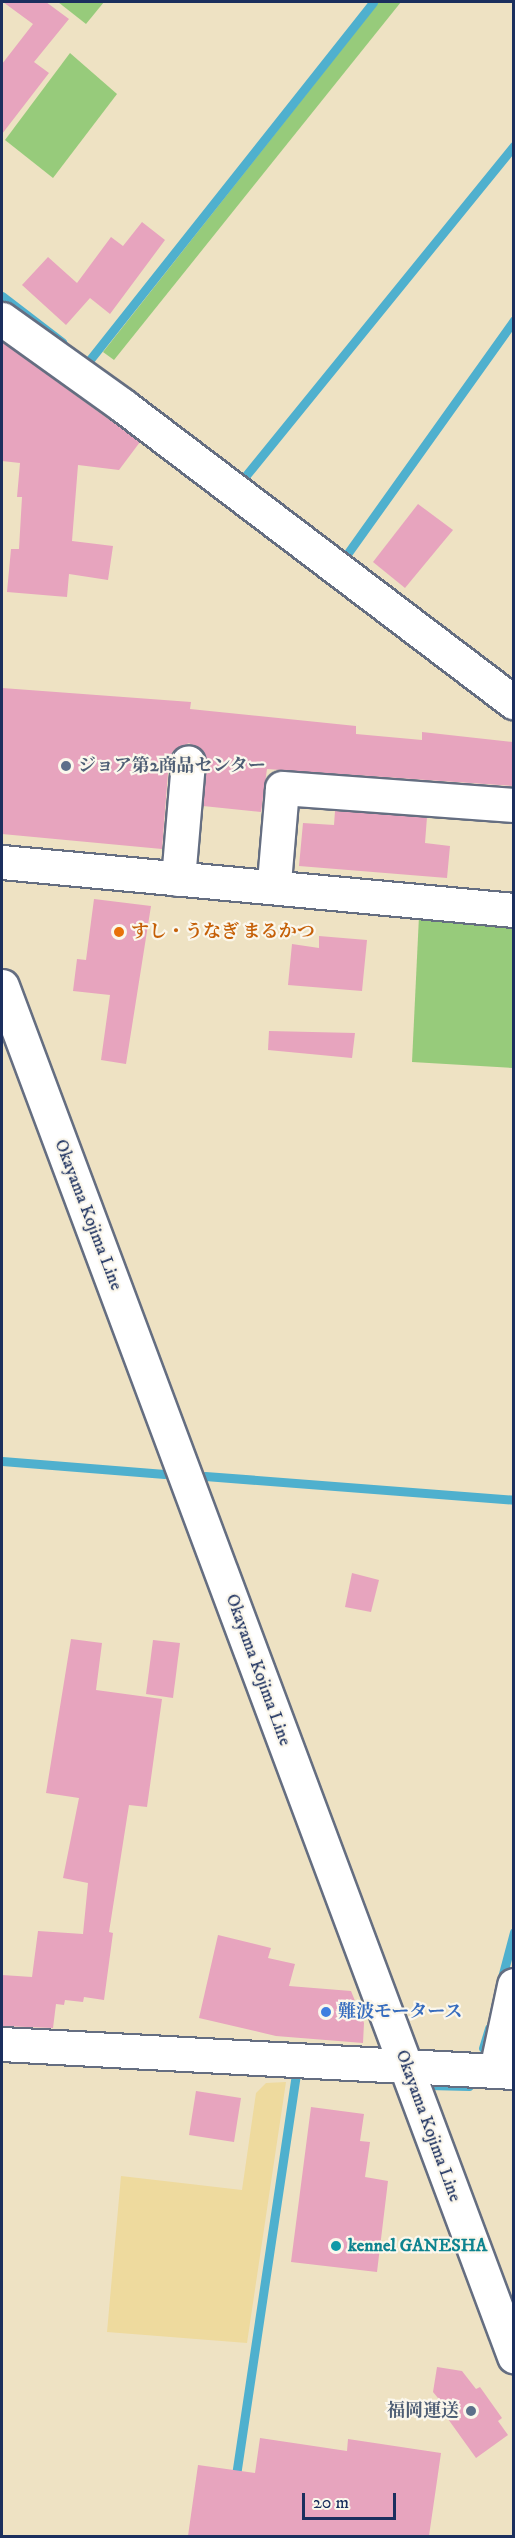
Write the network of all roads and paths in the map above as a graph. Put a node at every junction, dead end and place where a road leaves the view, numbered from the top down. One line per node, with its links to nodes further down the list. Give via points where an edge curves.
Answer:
1 (2, 319): 2 (street, via 122,405)
2 (513, 703)
3 (188, 762): 6 (street)
4 (513, 805): 7 (street, via 282,788)
5 (2, 862): 6 (street)
6 (179, 867): 8 (street)
7 (275, 874)
8 (513, 910)
9 (2, 986): 12 (street, Okayama Kojima Line)
10 (513, 1985): 13 (street)
11 (2, 2044): 12 (street)
12 (404, 2063): 13 (street); 14 (street, Okayama Kojima Line)
13 (505, 2071)
14 (513, 2356)

